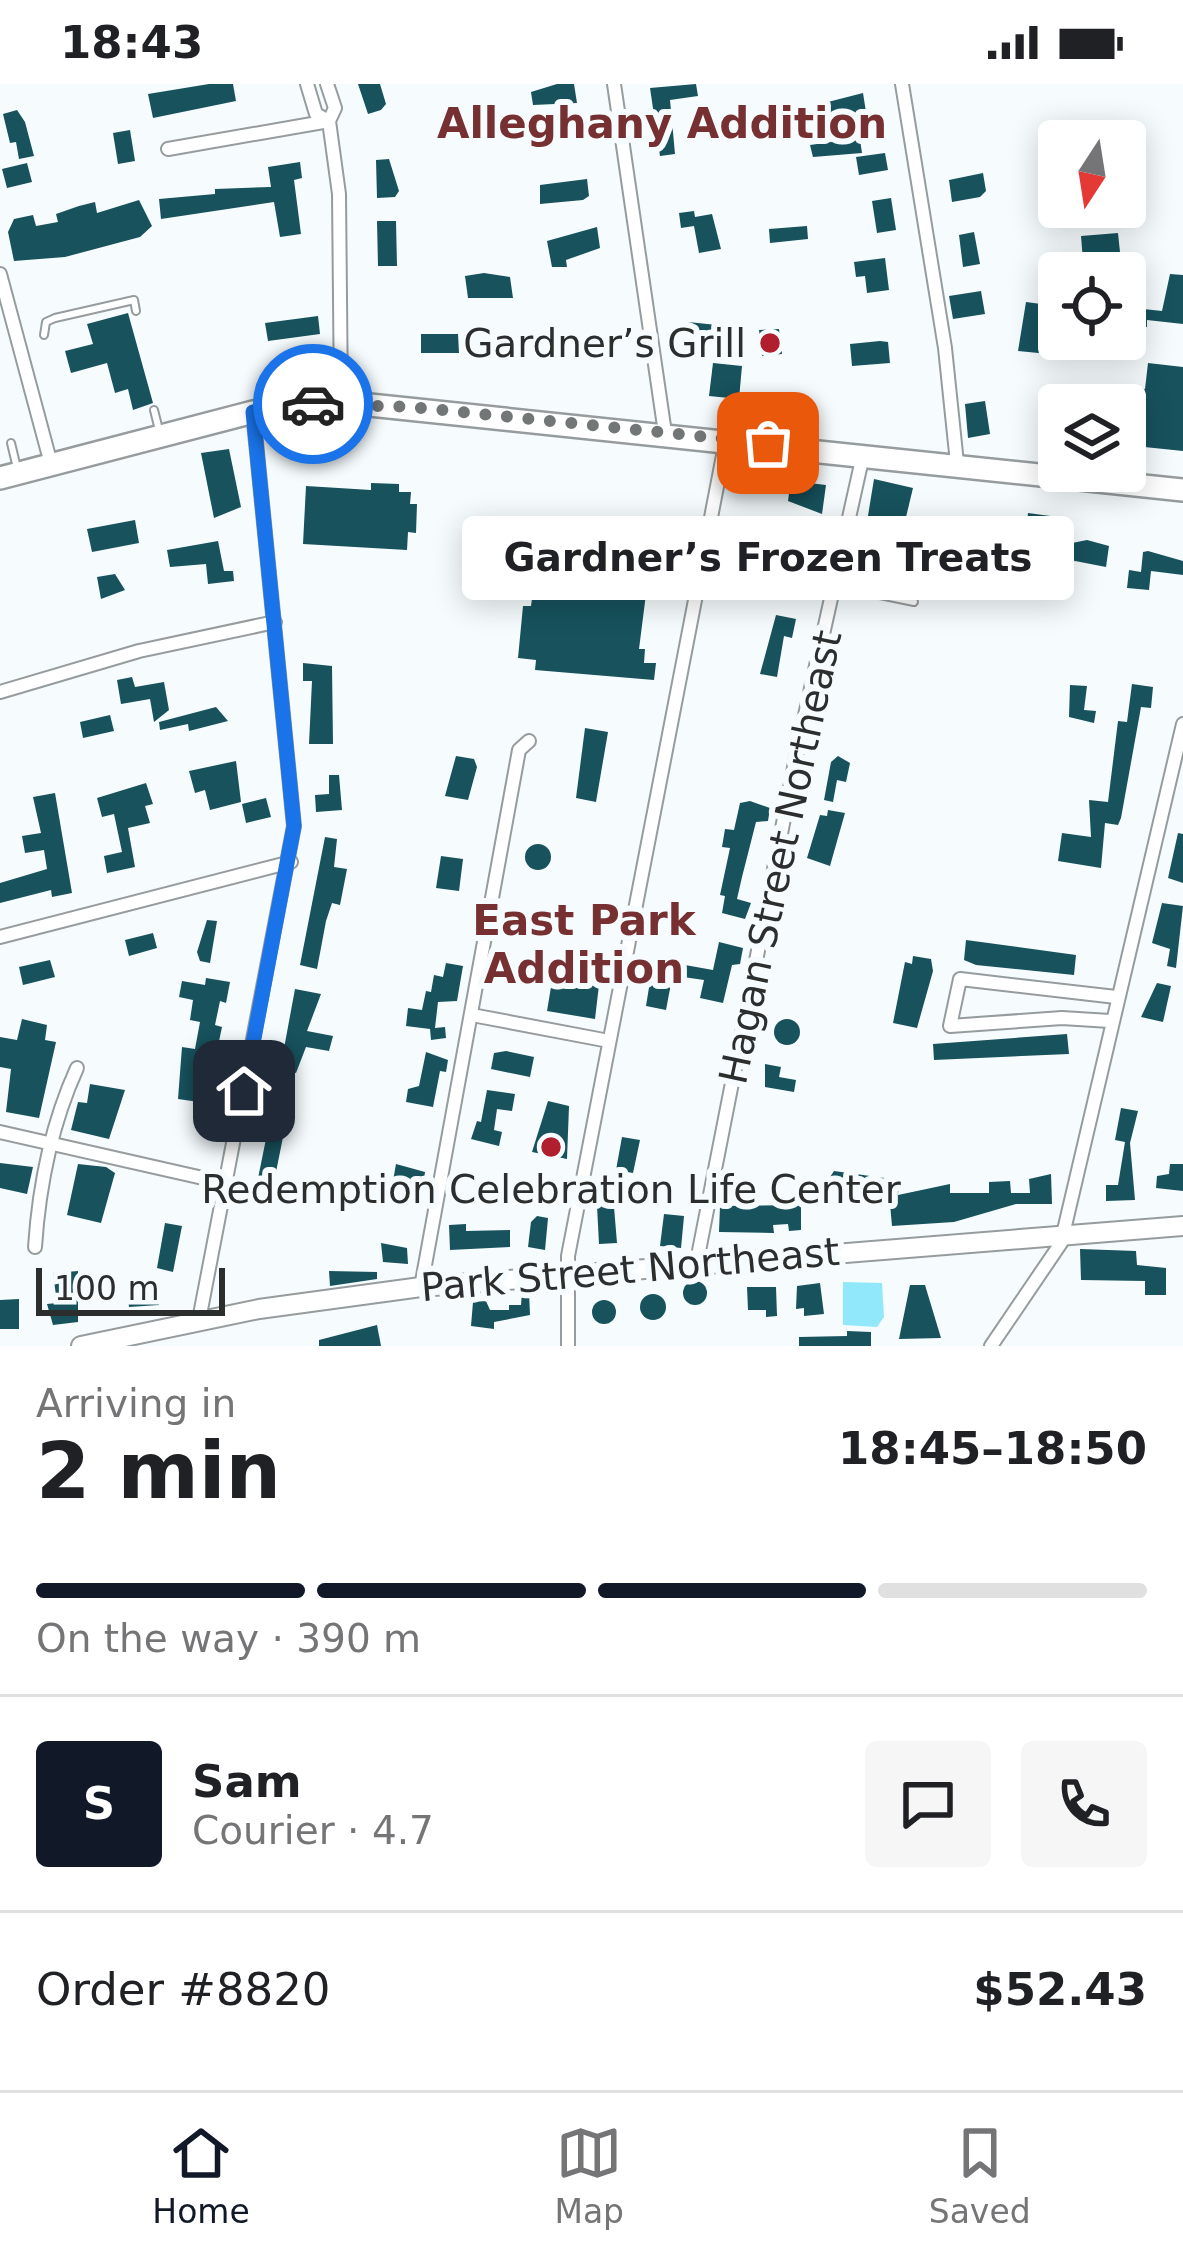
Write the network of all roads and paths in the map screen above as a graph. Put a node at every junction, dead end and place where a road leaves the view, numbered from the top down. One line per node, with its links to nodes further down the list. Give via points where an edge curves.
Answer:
1 (307, 84): 5 (street, via 316,114)
2 (327, 84): 5 (street, via 335,108)
3 (614, 84): 13 (street)
4 (902, 84): 18 (street)
5 (328, 122): 6 (street); 10 (street, via 339,194)
6 (168, 149)
7 (0, 274): 19 (street)
8 (136, 311): 9 (lane, via 134,300 56,318)
9 (44, 335)
10 (341, 402): 12 (main road); 13 (main road)
11 (154, 410): 14 (lane)
12 (253, 412): 14 (main road); 24 (street)
13 (665, 433): 15 (main road)
14 (161, 435): 19 (main road)
15 (726, 439): 17 (main road); 33 (street)
16 (10, 442): 20 (lane)
17 (864, 453): 18 (main road); 22 (street, Hagan Street Northeast)
18 (957, 463): 21 (main road)
19 (51, 464): 20 (main road)
20 (9, 475)
21 (1183, 490)
22 (836, 586): 23 (lane); 41 (street, Hagan Street Northeast)
23 (914, 602)
24 (275, 622): 25 (street); 28 (street, via 292,773)
25 (0, 692)
26 (1183, 724): 30 (street)
27 (529, 741): 31 (street, via 519,749)
28 (290, 862): 29 (street); 37 (street)
29 (0, 937)
30 (1116, 997): 32 (street); 32 (street, via 960,979 950,1026)
31 (472, 1015): 33 (street); 43 (street)
32 (1110, 1022): 39 (street)
33 (609, 1041): 42 (street)
34 (77, 1068): 36 (street)
35 (0, 1132): 36 (street)
36 (53, 1145): 37 (street); 40 (street)
37 (225, 1183): 44 (street)
38 (1183, 1226): 39 (street, Park Street Northeast)
39 (1062, 1232): 41 (street, Park Street Northeast); 47 (street, via 1056,1256)
40 (35, 1247)
41 (697, 1261): 42 (street, Park Street Northeast)
42 (566, 1273): 43 (street, Park Street Northeast); 46 (street)
43 (421, 1287): 44 (street, Park Street Northeast)
44 (200, 1320): 45 (street, Park Street Northeast)
45 (81, 1346)
46 (568, 1346)
47 (991, 1346)

